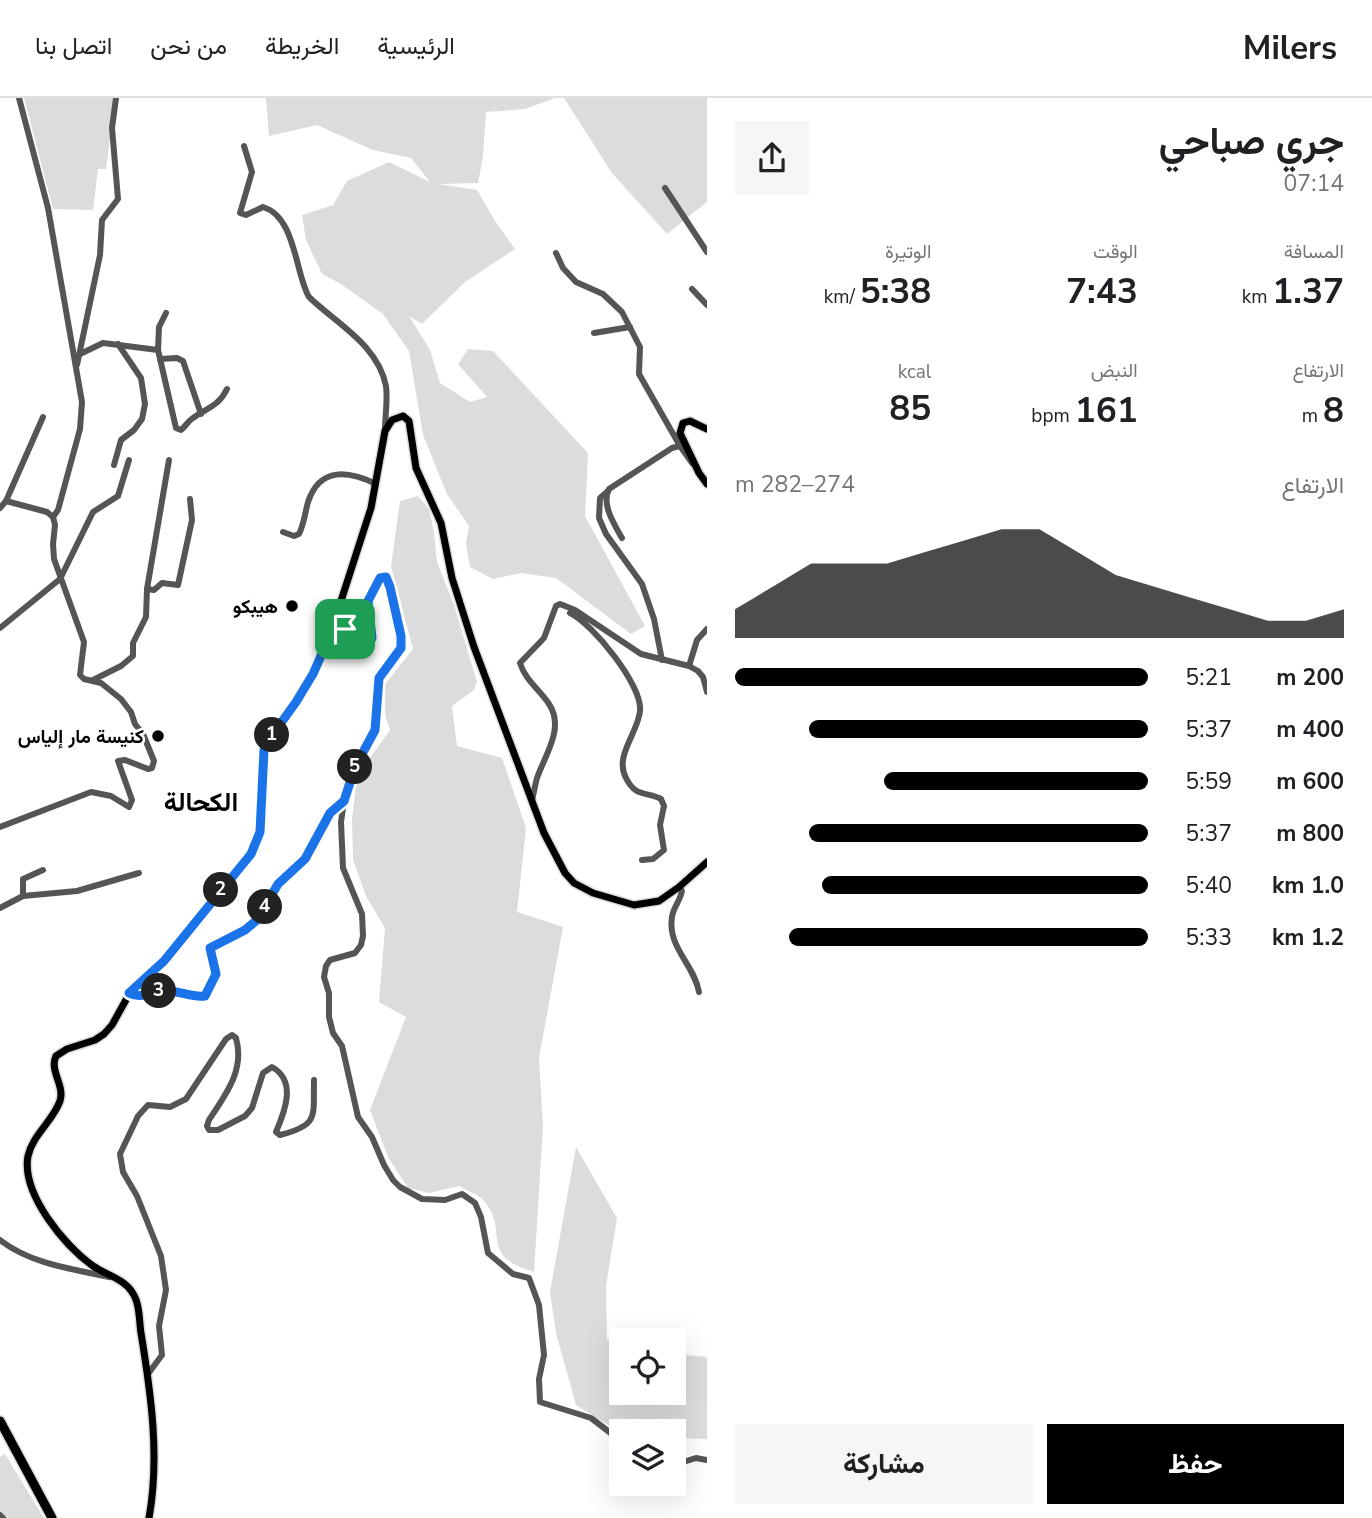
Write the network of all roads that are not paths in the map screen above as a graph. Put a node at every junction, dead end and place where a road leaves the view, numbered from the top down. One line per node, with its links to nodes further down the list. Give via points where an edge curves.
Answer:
1 (19, 98): 16 (street, via 48,208)
2 (116, 98): 14 (street, via 112,128 118,199 102,220 100,255)
3 (244, 146): 21 (street, via 252,172 240,212 246,215 263,206 269,209 290,236 309,297 372,355 386,386)
4 (664, 188): 5 (street)
5 (707, 251)
6 (556, 253): 10 (street, via 576,282 611,300)
7 (692, 289): 8 (street)
8 (707, 305)
9 (166, 313): 13 (street, via 159,327)
10 (631, 327): 11 (street); 22 (street, via 642,354 639,374)
11 (594, 333)
12 (118, 344): 13 (street); 14 (street, via 97,345); 25 (street, via 141,378 145,404 142,419 122,437)
13 (158, 349): 15 (street)
14 (80, 354): 16 (street)
15 (160, 359): 18 (street, via 183,361); 18 (street, via 176,428 181,430)
16 (77, 367): 33 (street, via 82,421)
17 (227, 389): 18 (street)
18 (201, 414)
19 (43, 417): 31 (street)
20 (707, 429): 26 (main road, via 690,421 681,428)
21 (385, 431): 27 (main road); 46 (main road, via 398,417 409,421 416,468 441,523 452,578 474,647)
22 (680, 446): 26 (street); 29 (street)
23 (129, 460): 36 (street, via 118,496 93,512)
24 (169, 460): 37 (street)
25 (114, 466)
26 (699, 473): 28 (main road)
27 (376, 484): 34 (street, via 359,476 327,477 311,496 299,534); 39 (main road)
28 (707, 484)
29 (608, 491): 35 (street, via 609,513); 42 (street, via 600,498 599,518 642,583)
30 (190, 499): 37 (street, via 192,520 179,583)
31 (6, 501): 32 (street); 33 (street)
32 (0, 509)
33 (53, 517): 36 (street, via 54,559)
34 (283, 532)
35 (622, 538)
36 (60, 579): 40 (street); 44 (street, via 84,642 80,675)
37 (147, 589): 44 (street, via 146,617 133,643 133,656)
38 (556, 606): 42 (street, via 575,610 637,651); 46 (street, via 544,638 520,663 554,716 555,729); 49 (street, via 597,633 639,701 638,720 622,761 624,775 638,791 661,799 664,812 660,825 664,850 653,859)
39 (337, 616): 47 (street, via 345,608 344,638 349,646 370,640 368,601 380,578 386,577 401,643 399,653 379,678 375,730 355,767); 57 (main road, via 313,674 264,750 260,832 251,854 164,961)
40 (0, 628)
41 (707, 629): 43 (street, via 697,640)
42 (662, 660): 43 (street)
43 (689, 666): 45 (street, via 703,677)
44 (93, 680): 48 (street, via 121,699 154,758 148,769 118,761 131,805 91,792)
45 (707, 692)
46 (532, 800): 53 (main road, via 544,833 575,883 634,905 659,901)
47 (344, 801): 57 (street, via 330,813 305,859 278,884 257,920 210,948 216,974 205,996 169,991 140,996); 63 (street, via 342,863 362,914 363,936 355,953 328,962 324,977 329,1017 342,1046 358,1117 393,1180 422,1199 445,1200 462,1194 475,1203 488,1253 513,1274 529,1279 538,1306 544,1355 540,1402 591,1418)
48 (0, 827)
49 (642, 860)
50 (707, 862): 53 (main road)
51 (43, 870): 54 (street, via 23,879)
52 (139, 873): 54 (street, via 77,891)
53 (679, 887): 56 (street, via 682,891 672,915 673,940 692,969)
54 (23, 896): 55 (street)
55 (0, 908)
56 (699, 992)
57 (129, 993): 60 (main road, via 104,1034 56,1056 53,1065 62,1094 33,1142 27,1165 50,1223 81,1256)
58 (314, 1080): 61 (street, via 313,1117 303,1128 280,1135 276,1132 287,1091 284,1077 268,1067 245,1116 209,1130 237,1071 238,1043 232,1035 186,1099 170,1107 148,1105 138,1116 120,1154 122,1168 155,1238 166,1290 159,1326 162,1355)
59 (0, 1240): 60 (street, via 40,1261)
60 (115, 1278): 61 (main road, via 134,1295)
61 (148, 1374): 69 (main road, via 153,1432)
62 (0, 1421): 68 (highway)
63 (609, 1432)
64 (0, 1433): 67 (highway)
65 (707, 1460): 66 (street)
66 (686, 1461)
67 (46, 1518)
68 (52, 1518)
69 (149, 1518)

